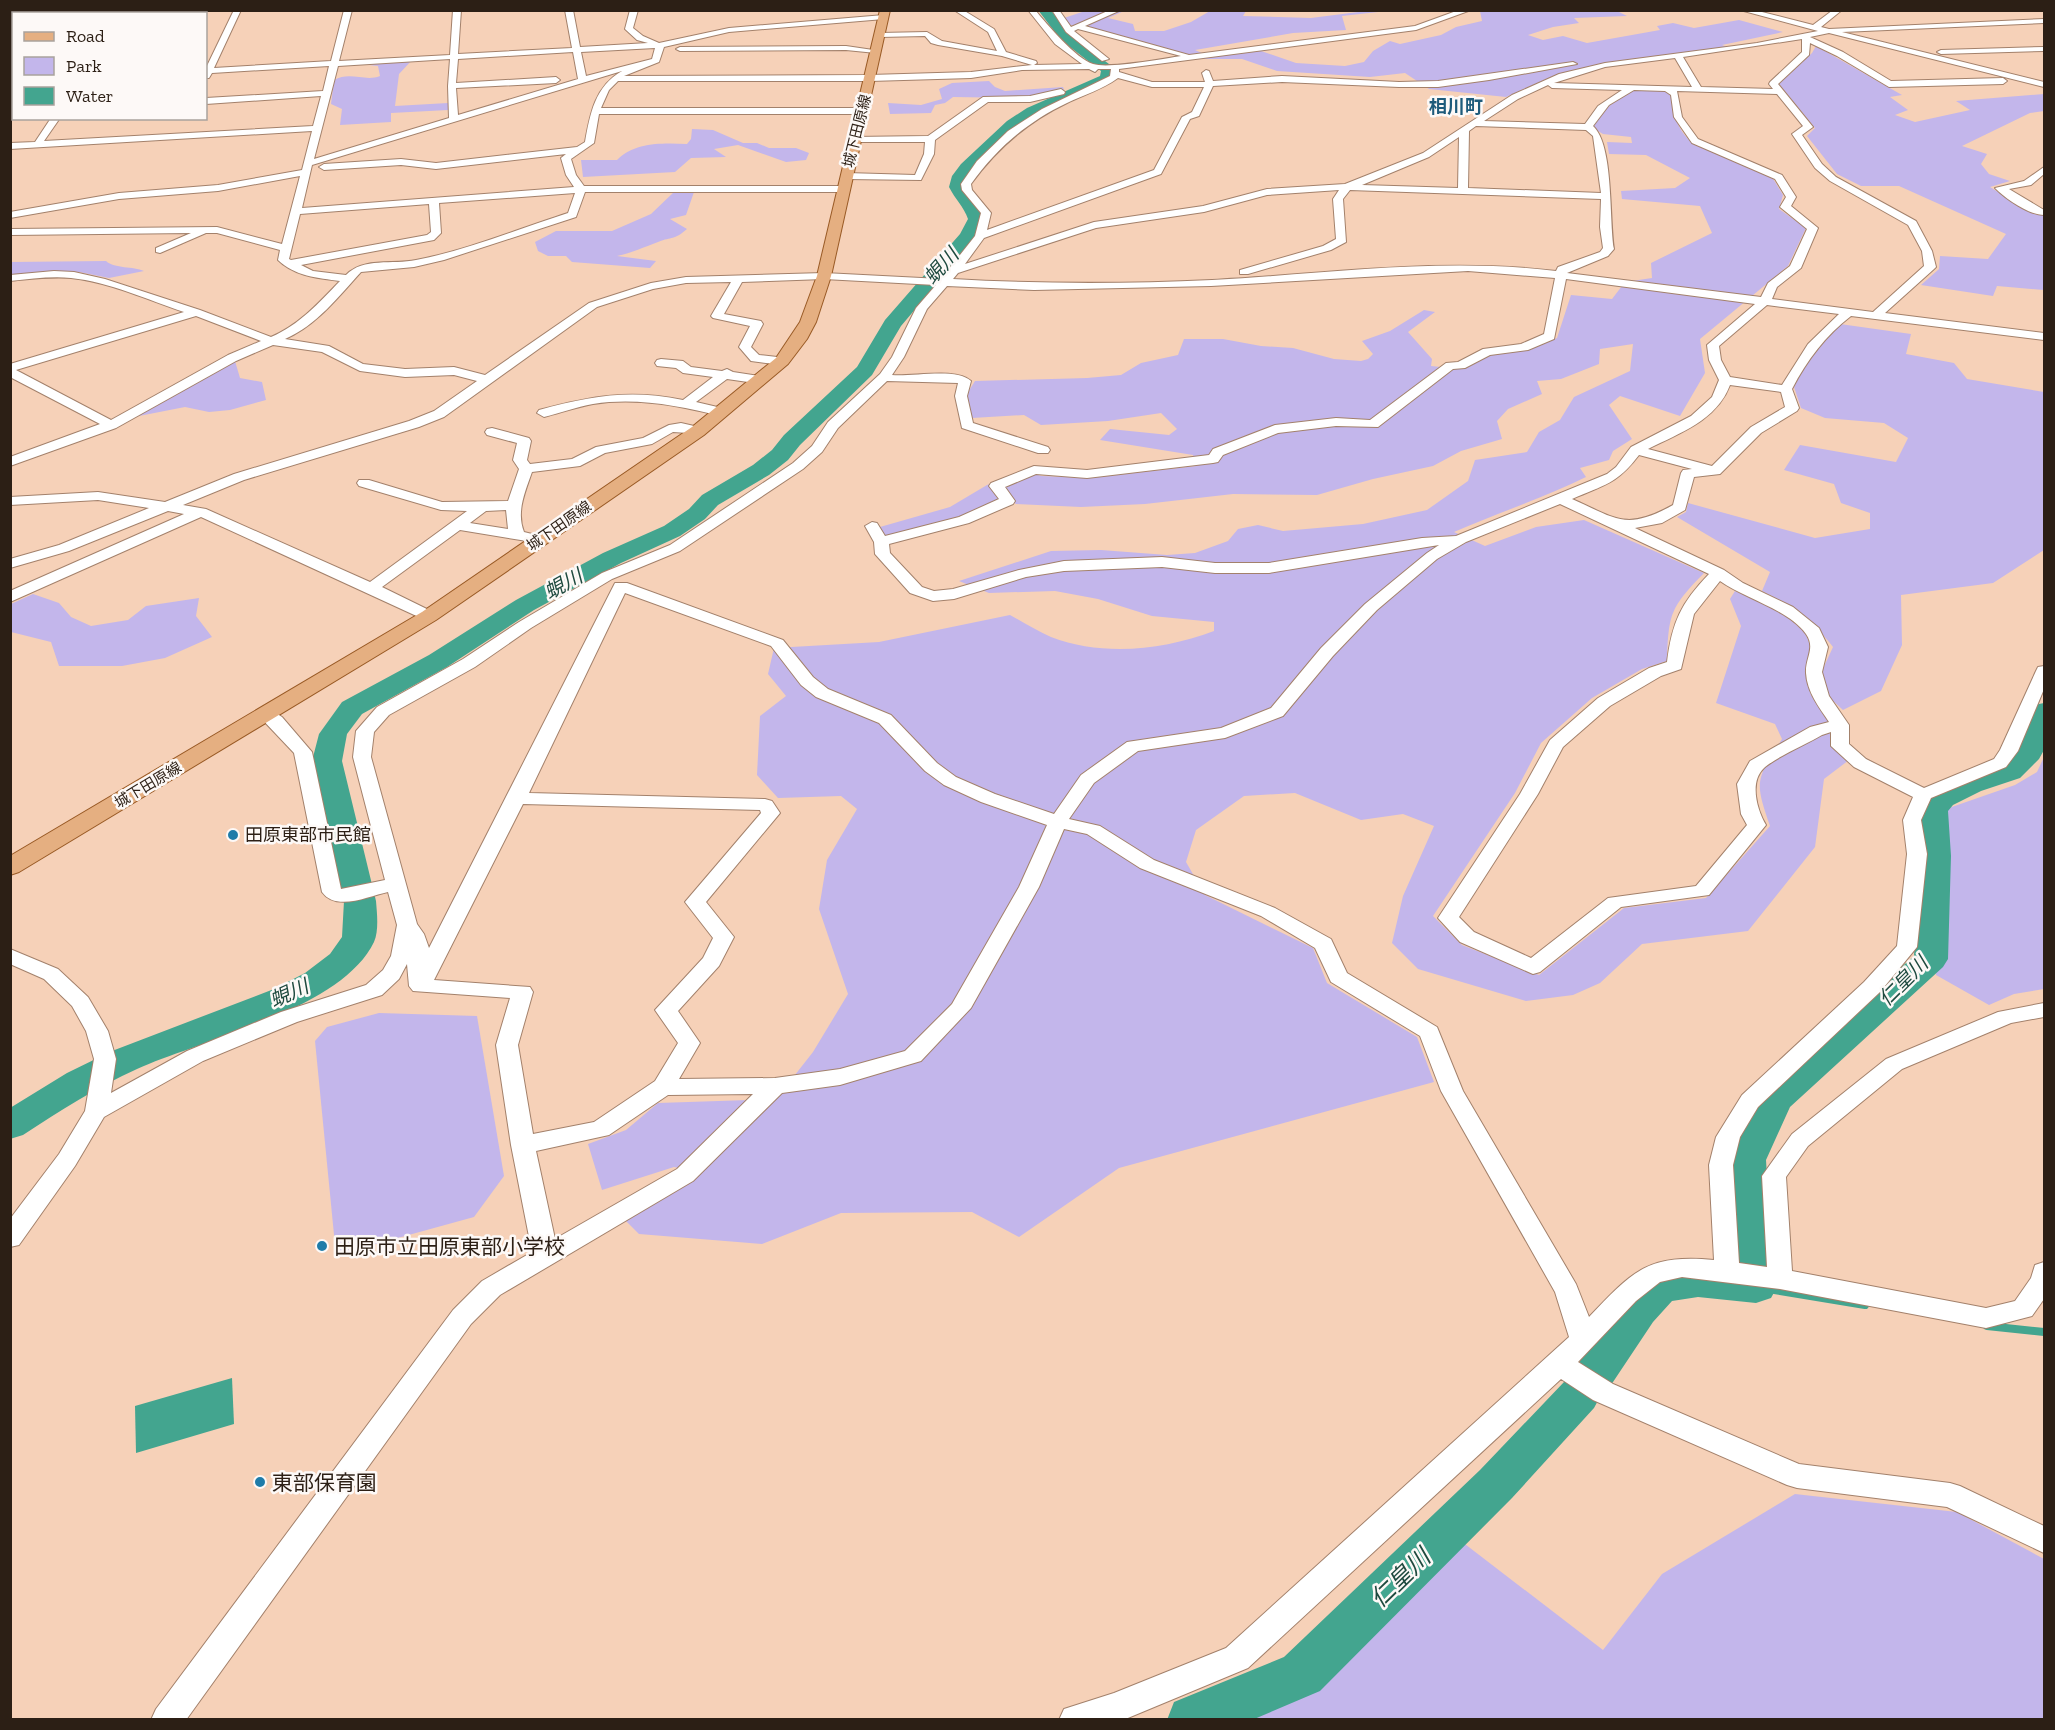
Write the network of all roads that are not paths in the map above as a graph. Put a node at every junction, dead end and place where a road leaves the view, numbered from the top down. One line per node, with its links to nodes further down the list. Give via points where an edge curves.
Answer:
1 (238, 10): 22 (street)
2 (348, 10): 35 (street)
3 (457, 10): 31 (street)
4 (569, 10): 27 (street)
5 (634, 10): 28 (street, via 629,29)
6 (957, 10): 30 (street, via 991,31)
7 (1030, 10): 38 (street, via 1058,42)
8 (1055, 10): 18 (street)
9 (1118, 10): 18 (street)
10 (1468, 10): 33 (street, via 1416,28)
11 (1743, 10): 19 (street)
12 (1839, 10): 19 (street)
13 (2008, 10): 15 (street)
14 (2044, 21): 15 (street)
15 (2015, 22): 16 (street)
16 (1998, 23): 20 (street); 21 (street)
17 (881, 28): 28 (street, via 809,20 729,30); 28 (street, via 846,48); 30 (street, via 927,34 941,43); 45 (main road, 城下田原線)
18 (1073, 28): 33 (street); 39 (street)
19 (1814, 28): 20 (street)
20 (1827, 32): 24 (street); 29 (street)
21 (2017, 32)
22 (225, 35): 23 (street); 41 (street)
23 (215, 36)
24 (1805, 38): 32 (street); 47 (street, via 1889,84); 55 (street, via 1806,53 1773,84)
25 (2035, 40): 26 (street)
26 (2044, 47): 29 (street)
27 (576, 49): 28 (street); 31 (street); 44 (street)
28 (659, 50): 44 (street); 46 (street)
29 (1914, 53): 47 (street)
30 (1003, 54): 37 (street)
31 (455, 56): 35 (street); 51 (street)
32 (1678, 56): 36 (street); 54 (street)
33 (1198, 59): 34 (street); 39 (street); 49 (street)
34 (1240, 60)
35 (334, 63): 42 (street); 56 (street)
36 (1605, 65): 49 (street, via 1573,64 1437,84 1372,86 1283,79); 50 (street)
37 (1050, 68): 38 (street); 45 (street)
38 (1096, 68): 39 (street); 67 (street, via 1093,79 1043,98 986,99)
39 (1113, 69): 49 (street, via 1124,79 1152,84); 84 (street, via 1106,82 1032,117 981,160 966,184 986,213)
40 (1267, 69): 43 (street, via 1370,81)
41 (207, 70)
42 (207, 72)
43 (1396, 75)
44 (585, 78): 51 (street); 60 (street)
45 (870, 78): 46 (street, via 748,82); 59 (main road, 城下田原線)
46 (618, 79): 58 (street, via 602,92)
47 (2029, 81): 48 (street)
48 (2044, 82)
49 (1210, 83): 84 (street, via 1196,114 1185,117 1158,172)
50 (1543, 85): 52 (street); 62 (street, via 1515,97)
51 (452, 86): 60 (street)
52 (1631, 88): 53 (street); 63 (street, via 1605,103 1594,113)
53 (1668, 89): 54 (street); 97 (street, via 1675,94 1678,117 1695,141 1779,177 1791,196 1785,207 1813,228 1795,268 1772,285)
54 (1698, 90): 55 (street)
55 (1780, 92): 100 (street, via 1808,127 1797,134 1818,166 1912,223 1927,251 1930,267)
56 (326, 93): 57 (street); 64 (street)
57 (207, 101)
58 (595, 111): 59 (street, via 736,107); 70 (street, via 589,143)
59 (862, 111): 66 (main road, 城下田原線)
60 (454, 118): 71 (street)
61 (55, 120): 68 (street)
62 (1477, 124): 63 (street); 65 (street)
63 (1588, 127): 77 (street, via 1597,135)
64 (318, 128): 68 (street, via 181,132); 71 (street)
65 (1464, 131): 74 (street, via 1426,155); 76 (street)
66 (856, 139): 67 (street); 73 (main road, 城下田原線)
67 (930, 140): 73 (street, via 918,178)
68 (38, 145): 69 (street)
69 (10, 146)
70 (581, 149): 71 (street, via 436,166 401,162); 75 (street, via 566,158 567,167)
71 (308, 168): 79 (street); 81 (street, via 218,188 119,196)
72 (2044, 170): 80 (street, via 2027,183 2000,188)
73 (844, 182): 75 (street); 89 (main road, 城下田原線)
74 (1347, 187): 76 (street); 93 (street, via 1268,192 1204,209 1094,225); 95 (street, via 1338,199 1342,240)
75 (582, 189): 78 (street); 94 (street, via 572,215 440,258 357,270)
76 (1463, 192): 77 (street)
77 (1606, 196): 90 (street, via 1609,249 1562,269)
78 (434, 201): 79 (street); 87 (street, via 436,233 430,238)
79 (297, 211): 85 (street)
80 (2042, 213)
81 (10, 215)
82 (209, 230): 83 (street); 85 (street); 86 (street)
83 (10, 232)
84 (980, 236): 93 (street)
85 (286, 248): 87 (street, via 283,261)
86 (160, 250)
87 (288, 264): 94 (street, via 310,274)
88 (54, 274): 91 (street); 96 (street); 98 (street, via 105,282)
89 (824, 276): 92 (street); 93 (street, via 908,281); 103 (main road, 城下田原線, via 808,322)
90 (1561, 276): 95 (street, via 1468,268); 97 (street); 136 (street, via 1550,336 1524,347 1486,352 1461,365 1450,366 1373,424 1336,422 1275,429 1218,452 1213,459 1087,474 1034,470 996,486 1008,501 964,520)
91 (10, 278)
92 (739, 278): 103 (street, via 717,316 757,324 745,347 755,358); 108 (street, via 651,286 593,305)
93 (944, 278): 95 (street, via 1035,287); 107 (street)
94 (347, 279): 102 (street, via 320,309)
95 (1211, 283)
96 (10, 285)
97 (1765, 301): 99 (street); 110 (street, via 1713,345)
98 (196, 312): 102 (street); 105 (street)
99 (1849, 312): 100 (street); 111 (street, via 1833,323 1799,361)
100 (1876, 315): 101 (street)
101 (2044, 337)
102 (272, 342): 108 (street, via 325,349 360,367 405,373 454,371); 115 (street, via 232,358)
103 (782, 361): 109 (main road, 城下田原線)
104 (661, 363): 106 (street, via 679,364 687,370)
105 (10, 370): 115 (street)
106 (727, 373): 109 (street); 112 (street)
107 (884, 377): 118 (street, via 965,381 961,396 967,426); 149 (street, via 833,425 810,454 727,515 675,548 607,576 469,663 383,711 365,731 362,757)
108 (488, 380): 127 (street, via 438,414 414,424 239,477)
109 (762, 380): 113 (main road, 城下田原線)
110 (1725, 380): 111 (street); 119 (street, via 1718,399 1696,419)
111 (1786, 389): 122 (street, via 1792,408 1756,429)
112 (686, 404): 113 (street); 114 (street, via 628,397 600,399)
113 (721, 412): 116 (main road, 城下田原線)
114 (544, 413)
115 (111, 425): 120 (street)
116 (698, 431): 121 (street, via 669,429 647,441 601,450 575,463); 135 (main road, 城下田原線)
117 (492, 432): 121 (street, via 524,441 520,460)
118 (1043, 450)
119 (1636, 450): 122 (street); 124 (street, via 1612,477)
120 (10, 462)
121 (526, 469): 126 (street)
122 (1715, 471): 132 (street, via 1688,473 1680,507 1658,520)
123 (364, 483): 128 (street, via 441,506)
124 (1559, 498): 132 (street); 134 (street)
125 (10, 501): 127 (street, via 98,496)
126 (513, 505): 128 (street); 133 (street)
127 (171, 506): 129 (street); 137 (street, via 64,548)
128 (482, 507): 130 (street)
129 (201, 512): 139 (street); 140 (street)
130 (458, 525): 133 (street); 139 (street)
131 (872, 526): 136 (street)
132 (1622, 526): 138 (street)
133 (518, 535): 135 (street)
134 (1461, 539): 136 (street, via 1269,568 1215,568 1162,562 1064,566 933,596 916,591 883,554); 147 (street, via 1432,556 1371,607 1277,712 1225,733 1133,746 1087,779)
135 (538, 540): 141 (main road, 城下田原線)
136 (881, 542)
137 (10, 564)
138 (1719, 573): 144 (street, via 1787,610 1813,631 1820,647 1814,672 1820,696); 144 (street, via 1692,601 1679,628 1675,665 1655,672 1604,702 1556,744 1529,794 1448,918 1467,937 1533,967 1615,902 1702,891 1756,825 1750,814 1746,784 1756,765 1816,731)
139 (371, 588): 141 (street)
140 (10, 597)
141 (429, 616): 143 (main road, 城下田原線)
142 (2044, 671): 145 (street, via 2009,752 2000,763)
143 (267, 715): 148 (main road, 城下田原線); 149 (street, via 303,752 332,892 340,897)
144 (1840, 725): 145 (street, via 1840,746 1860,764)
145 (1923, 795): 160 (street, via 1912,819 1917,854 1907,947 1872,987 1750,1101 1728,1137 1721,1165)
146 (517, 798): 147 (street, via 621,586 777,643 807,681 822,693 885,719 950,781); 152 (street); 155 (street, via 765,805 771,813 694,902 724,937 712,961 666,1010 689,1043)
147 (1058, 822): 154 (street, via 1029,887 960,1008 914,1056 840,1077); 163 (street, via 1093,830 1147,864 1268,912 1324,944 1338,977 1429,1032 1452,1091 1567,1291)
148 (10, 867)
149 (395, 884): 150 (street)
150 (407, 925): 152 (street, via 416,935 420,952); 156 (street, via 401,956 392,975 374,990 289,1017 195,1056)
151 (10, 956): 156 (street, via 51,974 80,1002 97,1031 105,1059)
152 (420, 986): 157 (street, via 522,992 507,1044)
153 (2044, 1010): 162 (street, via 2006,1017 1894,1064 1800,1140 1774,1176)
154 (775, 1086): 155 (street); 159 (street, via 685,1175)
155 (663, 1087): 157 (street, via 601,1129)
156 (96, 1111): 158 (street, via 67,1160)
157 (523, 1144): 159 (street)
158 (10, 1238)
159 (535, 1264): 166 (street, via 492,1288 462,1317)
160 (1727, 1271): 162 (street); 163 (street, via 1683,1267 1652,1274)
161 (2044, 1272): 162 (street, via 2044,1280 2023,1309 1986,1318)
162 (1780, 1280)
163 (1584, 1339): 164 (street)
164 (1559, 1365): 165 (street, via 1603,1392 1797,1476 1950,1495); 167 (street, via 1237,1658 1114,1708)
165 (2044, 1539)
166 (167, 1719)
167 (1075, 1719)

